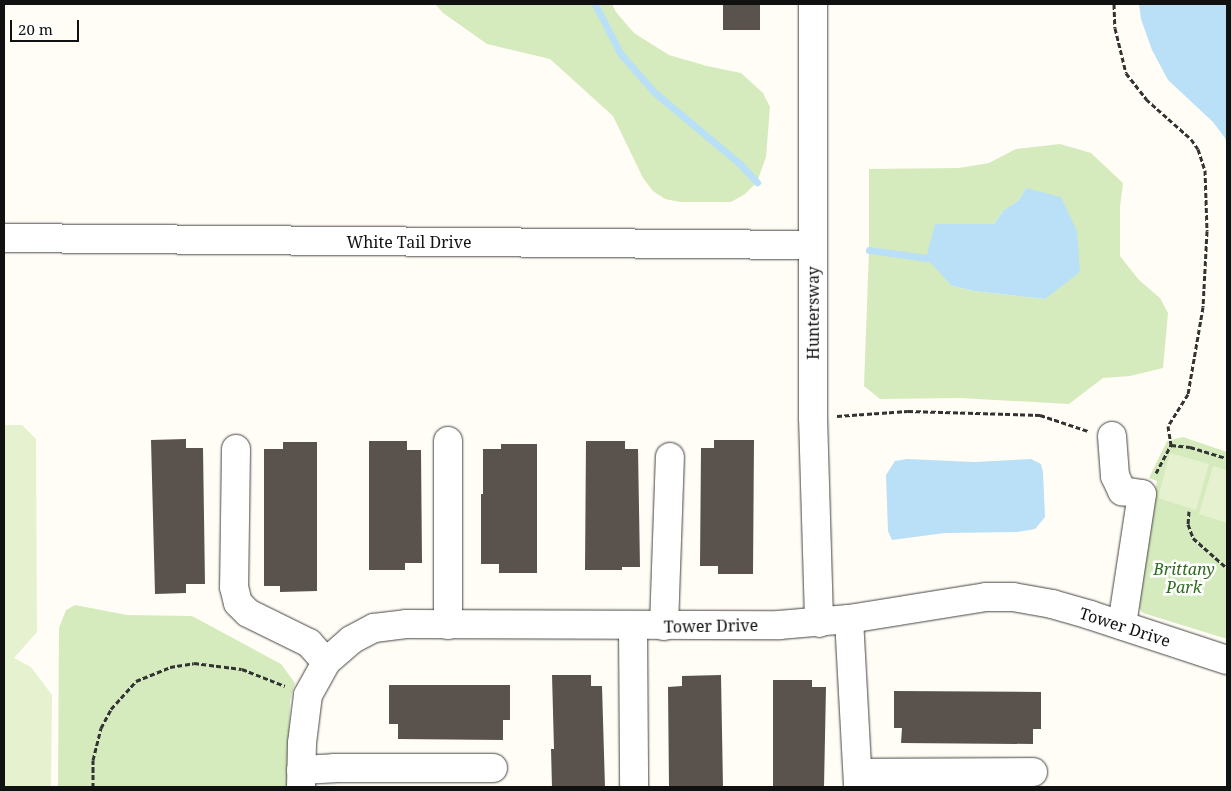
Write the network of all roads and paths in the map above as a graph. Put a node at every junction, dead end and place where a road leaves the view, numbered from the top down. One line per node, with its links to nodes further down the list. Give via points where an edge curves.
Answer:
1 (813, 4): 4 (street, Huntersway)
2 (1114, 4): 8 (path, via 1115,28 1126,73 1146,99 1191,139 1205,170 1207,231 1203,307 1188,394 1168,426)
3 (4, 238): 4 (street, White Tail Drive)
4 (814, 245): 5 (street, Huntersway)
5 (814, 417): 6 (path, via 908,412 1040,416); 16 (street, Huntersway)
6 (1112, 436): 12 (street, via 1115,476 1122,491)
7 (448, 441): 17 (street)
8 (1171, 445): 11 (path, via 1184,445); 12 (path, via 1152,486)
9 (236, 449): 22 (street, via 234,587 238,602 248,613 309,643)
10 (670, 457): 20 (street)
11 (1227, 458)
12 (1142, 494): 18 (street)
13 (1189, 511): 14 (path, via 1188,524 1193,538)
14 (1227, 568)
15 (849, 619): 16 (street, Tower Drive); 18 (street, Tower Drive, via 986,597 1013,597 1052,604); 27 (street)
16 (819, 623): 20 (street, Tower Drive)
17 (448, 625): 19 (street, Tower Drive); 22 (street, Tower Drive, via 406,624 374,628 351,640)
18 (1122, 625): 21 (street, Tower Drive)
19 (633, 626): 20 (street, Tower Drive); 29 (street)
20 (664, 626)
21 (1227, 660)
22 (326, 662): 26 (street, Tower Drive, via 308,695)
23 (285, 686): 28 (path, via 242,669 194,663 170,667 136,681 111,709 101,728 93,760)
24 (493, 768): 26 (street, via 334,768)
25 (1033, 772): 27 (street)
26 (301, 779)
27 (858, 780)
28 (93, 787)
29 (634, 787)

